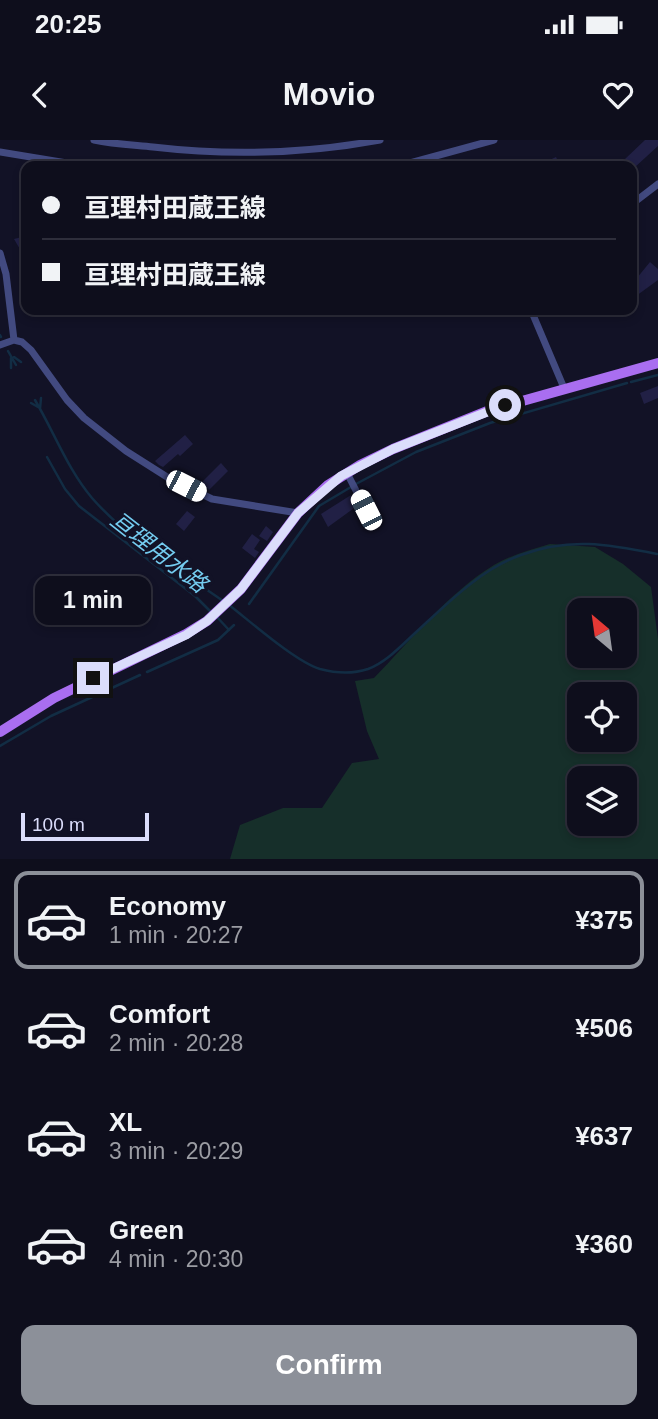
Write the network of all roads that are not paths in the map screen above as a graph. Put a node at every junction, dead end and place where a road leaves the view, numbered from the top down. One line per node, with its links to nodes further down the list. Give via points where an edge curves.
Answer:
1 (94, 140): 2 (street, via 239,154 311,151)
2 (380, 140)
3 (494, 140): 6 (street)
4 (0, 152): 5 (street)
5 (55, 161)
6 (417, 161)
7 (658, 184): 8 (street)
8 (637, 200)
9 (0, 253): 11 (street)
10 (533, 315): 14 (street)
11 (14, 340): 12 (street); 17 (street, via 32,350 84,418 149,466 212,499)
12 (0, 345)
13 (658, 363): 14 (main road)
14 (564, 388): 15 (main road, via 481,413)
15 (347, 473): 16 (street); 17 (main road)
16 (366, 510)
17 (298, 513): 18 (main road, via 234,597 207,621 54,698)
18 (0, 732)

